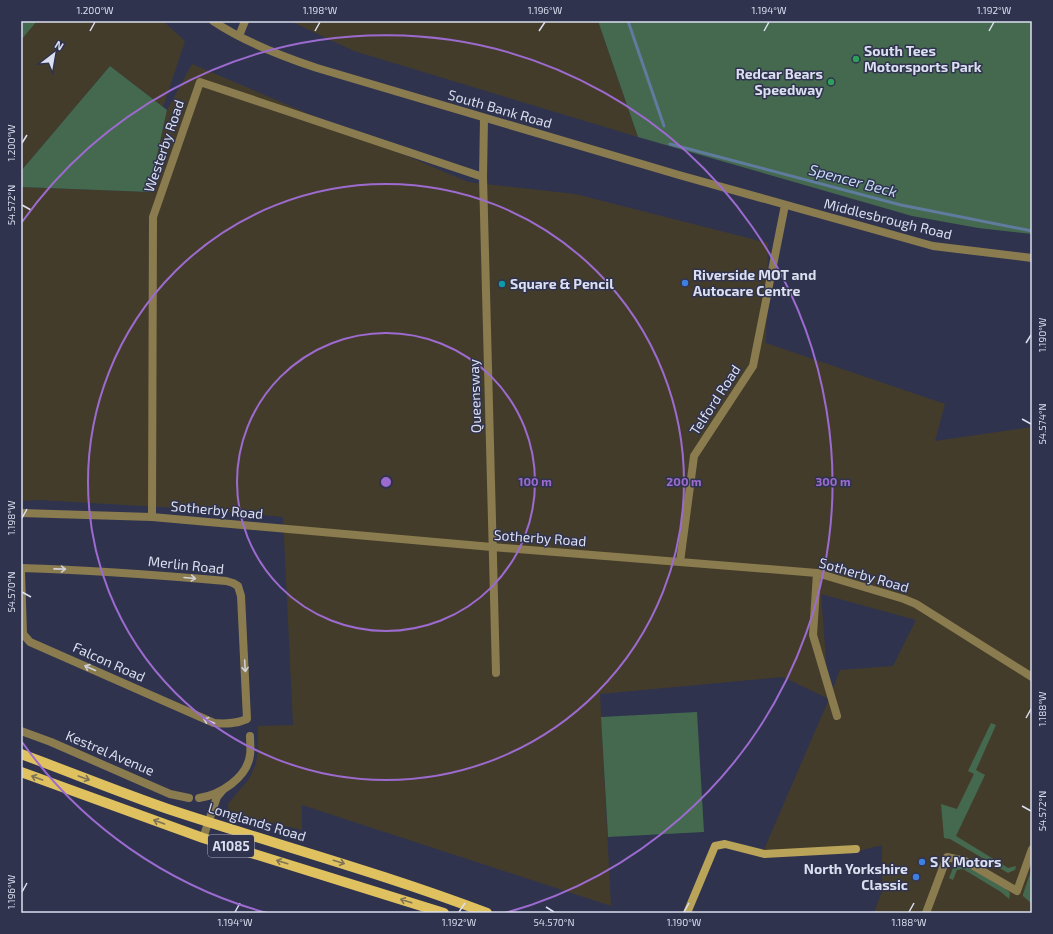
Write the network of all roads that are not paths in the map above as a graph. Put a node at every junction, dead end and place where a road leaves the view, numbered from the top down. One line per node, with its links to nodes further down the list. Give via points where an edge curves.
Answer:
1 (213, 21): 3 (street, South Bank Road)
2 (245, 21): 3 (street)
3 (239, 36): 4 (street, South Bank Road, via 287,58)
4 (484, 118): 5 (street, Queensway); 6 (street, South Bank Road)
5 (483, 177): 9 (street, Westerby Road, via 200,82 153,217); 10 (street, Queensway)
6 (785, 205): 7 (street, Middlesbrough Road, via 933,246); 11 (street, Telford Road, via 753,366 694,456)
7 (1032, 258)
8 (21, 513): 9 (street, Sotherby Road)
9 (152, 518): 10 (street, Sotherby Road)
10 (492, 547): 11 (street, Sotherby Road); 15 (street, Queensway)
11 (680, 562): 14 (street, Sotherby Road)
12 (21, 568): 18 (street, Merlin Road, one-way to 18, via 141,574 226,582 238,586 241,596)
13 (21, 572): 18 (street, Falcon Road, one-way to 13, via 227,724 214,723 30,642 23,634)
14 (817, 573): 16 (street, Sotherby Road, via 916,604); 17 (street, via 813,635)
15 (496, 674)
16 (1032, 676)
17 (837, 716)
18 (247, 719)
19 (21, 732): 24 (street, Kestrel Avenue, via 63,747 170,794)
20 (250, 736): 23 (street, via 248,763 237,778)
21 (21, 754): 26 (main road, Longlands Road / A1085, one-way to 26)
22 (21, 772): 27 (main road, A1085, one-way to 22)
23 (222, 791): 25 (street); 26 (street)
24 (189, 798)
25 (199, 798)
26 (208, 821): 27 (street); 31 (main road, Longlands Road / A1085, one-way to 31, via 345,864)
27 (203, 838): 30 (main road, A1085, one-way to 27)
28 (856, 849): 32 (street, via 764,854 725,844 715,846)
29 (1032, 849): 33 (street, via 1017,891 965,861 947,857)
30 (444, 913)
31 (487, 913)
32 (687, 913)
33 (926, 913)

